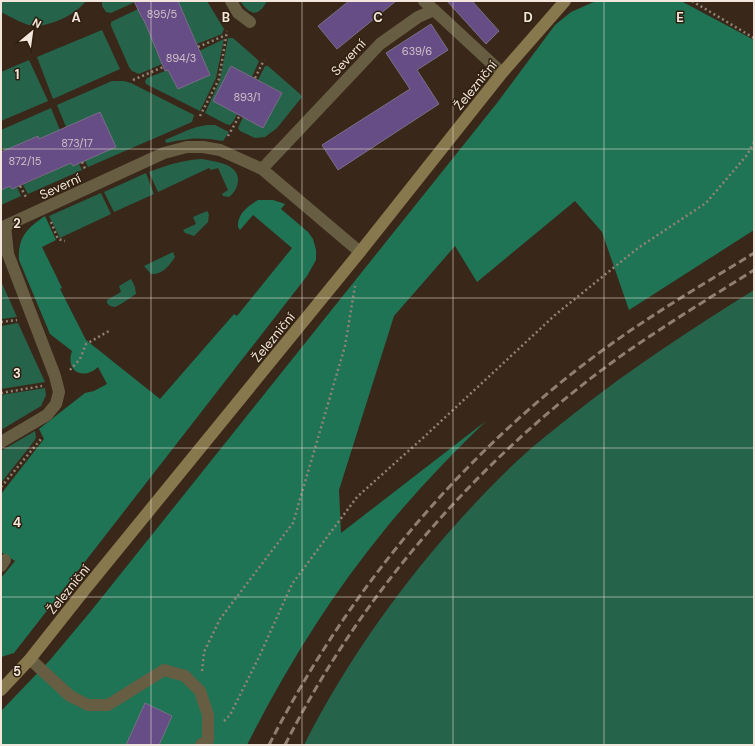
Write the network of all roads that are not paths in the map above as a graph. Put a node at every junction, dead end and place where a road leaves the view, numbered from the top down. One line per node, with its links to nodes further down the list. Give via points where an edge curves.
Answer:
1 (231, 1): 5 (street, via 238,13)
2 (424, 1): 4 (street)
3 (565, 1): 6 (street, Železniční)
4 (434, 10): 6 (street); 7 (street, Severní, via 418,17 380,44)
5 (250, 22)
6 (502, 73): 9 (street, Železniční)
7 (262, 169): 8 (street, Severní, via 220,150 187,147 164,153); 9 (street, Severní)
8 (3, 227): 10 (street, Severní, via 8,254 59,392 56,404 47,415)
9 (360, 252): 11 (street, Železniční)
10 (1, 442)
11 (30, 659): 12 (street, Železniční); 13 (street, via 70,696 88,705 108,705 164,670 185,676 200,691 208,715)
12 (1, 690)
13 (204, 743)

